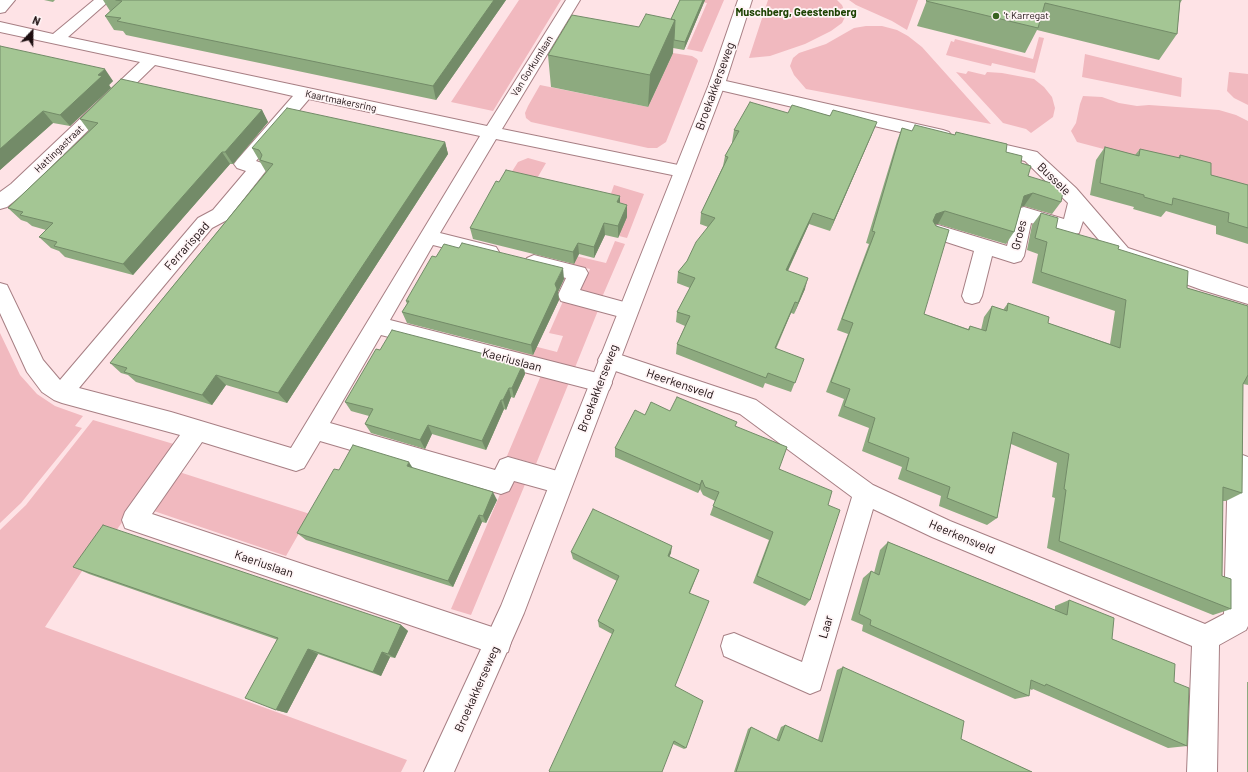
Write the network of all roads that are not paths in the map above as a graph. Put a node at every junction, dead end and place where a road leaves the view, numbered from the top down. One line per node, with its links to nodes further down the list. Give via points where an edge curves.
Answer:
1 (8, 0): 5 (street)
2 (103, 0): 7 (street)
3 (574, 0): 11 (street, Van Gorkumlaan)
4 (745, 0): 9 (street, Broekakkerseweg)
5 (0, 9)
6 (0, 28): 7 (street, Kaartmakersring)
7 (55, 40): 8 (street, Kaartmakersring)
8 (151, 60): 10 (street, Kaartmakersring); 13 (street, Hattingastraat, via 17,189)
9 (717, 84): 12 (street, Broekakkerseweg); 14 (street, Bussele, via 1031,156)
10 (305, 93): 11 (street, Kaartmakersring); 25 (street, Ferrarispad, via 243,164 259,168 220,215 205,223)
11 (491, 133): 12 (street, Kaartmakersring); 16 (street)
12 (682, 171): 21 (street, Broekakkerseweg)
13 (0, 202)
14 (1077, 202): 17 (street, Groes, via 1072,228 1024,214 1014,256); 20 (street, Bussele, via 1121,253)
15 (938, 232): 17 (street, Groes)
16 (428, 237): 21 (street, via 578,273 568,295); 22 (street)
17 (985, 246): 19 (street)
18 (0, 291): 25 (street, via 35,366 50,385)
19 (972, 296)
20 (1248, 296)
21 (628, 311): 23 (street, Broekakkerseweg)
22 (377, 324): 24 (street, Kaeriuslaan); 26 (street)
23 (609, 360): 24 (street, Broekakkerseweg); 30 (street, Heerkensveld, via 748,407)
24 (601, 383): 29 (street, Broekakkerseweg)
25 (62, 393): 27 (street)
26 (315, 428): 27 (street, via 296,460); 29 (street, via 501,483 508,468)
27 (197, 430): 32 (street, Kaeriuslaan, via 134,520)
28 (1240, 441): 31 (street, via 1237,621)
29 (561, 483): 32 (street, Broekakkerseweg)
30 (865, 493): 31 (street, Heerkensveld, via 941,529); 33 (street, Laar, via 810,680)
31 (1206, 638): 35 (street)
32 (498, 642): 34 (street, Broekakkerseweg)
33 (734, 646)
34 (439, 772)
35 (1202, 772)

